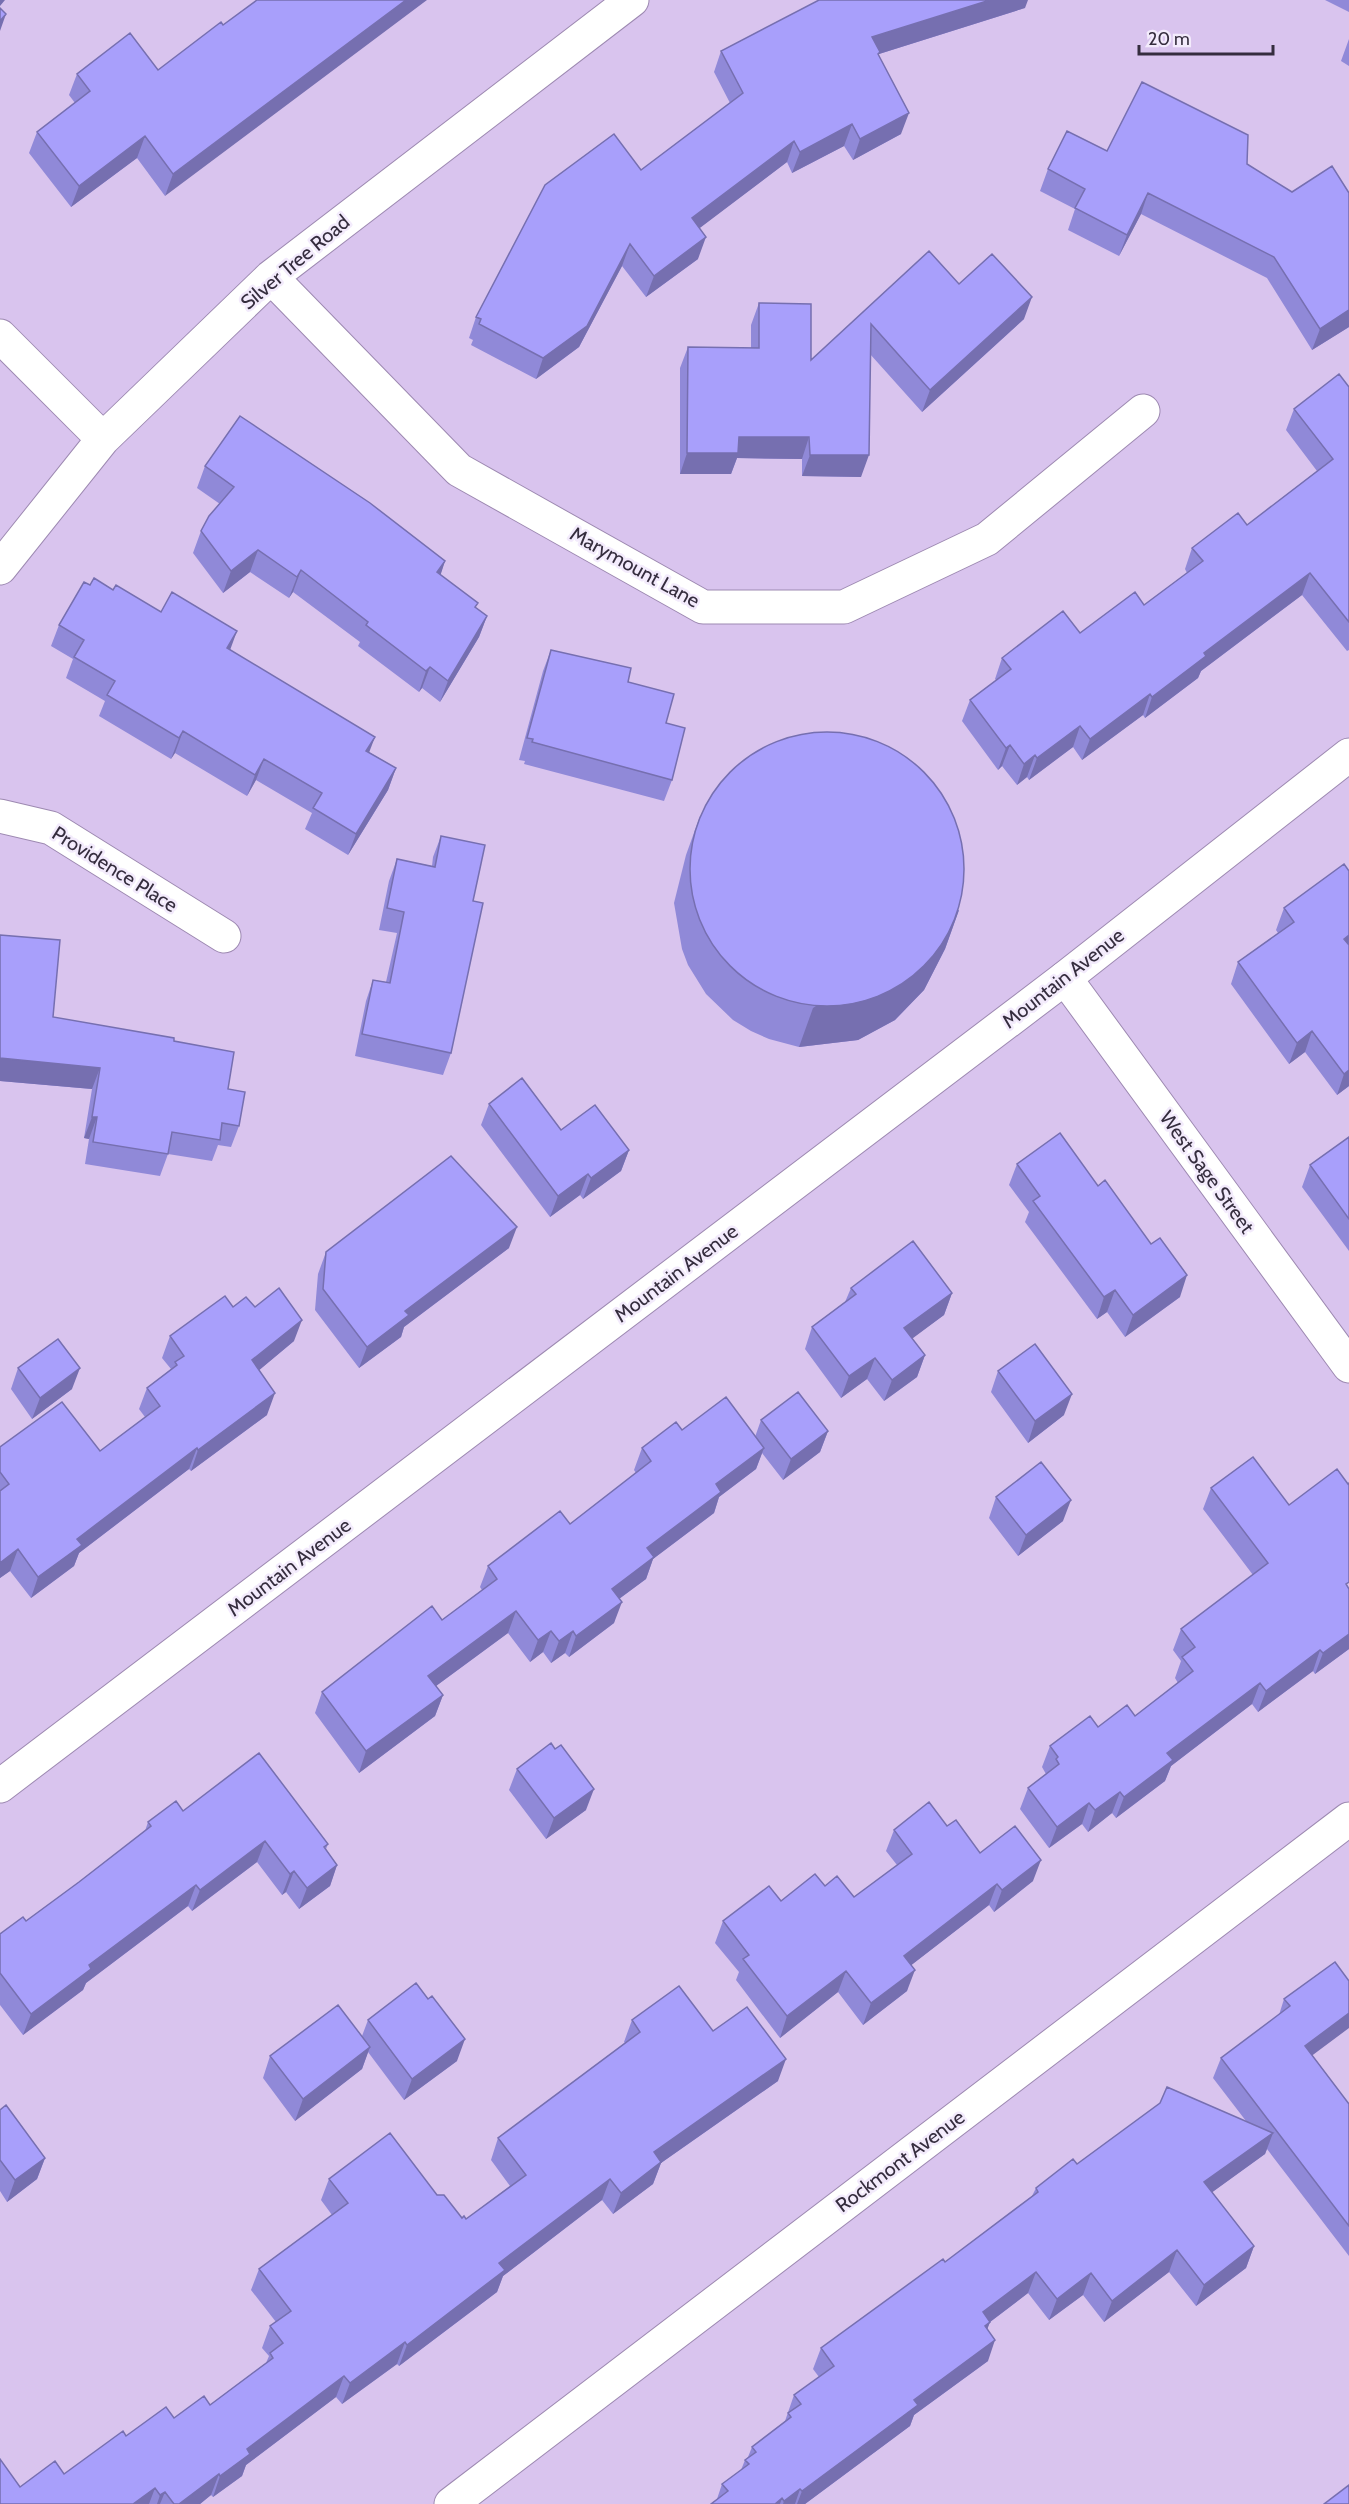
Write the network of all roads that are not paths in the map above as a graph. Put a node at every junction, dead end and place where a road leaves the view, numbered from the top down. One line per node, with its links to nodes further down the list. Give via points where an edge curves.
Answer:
1 (632, 0): 2 (street, Silver Tree Road)
2 (271, 276): 4 (street, Marymount Lane, via 459,470 703,607 844,607 987,539); 5 (street, Silver Tree Road)
3 (0, 336): 5 (street)
4 (1143, 411)
5 (103, 439): 6 (street, Silver Tree Road)
6 (0, 568)
7 (1349, 755): 10 (street, Mountain Avenue)
8 (0, 816): 9 (street, Providence Place, via 51,828)
9 (224, 936)
10 (1065, 978): 11 (street, West Sage Street); 12 (street, Mountain Avenue)
11 (1349, 1366)
12 (0, 1786)
13 (1349, 1819): 14 (street, Rockmont Avenue)
14 (452, 2504)

